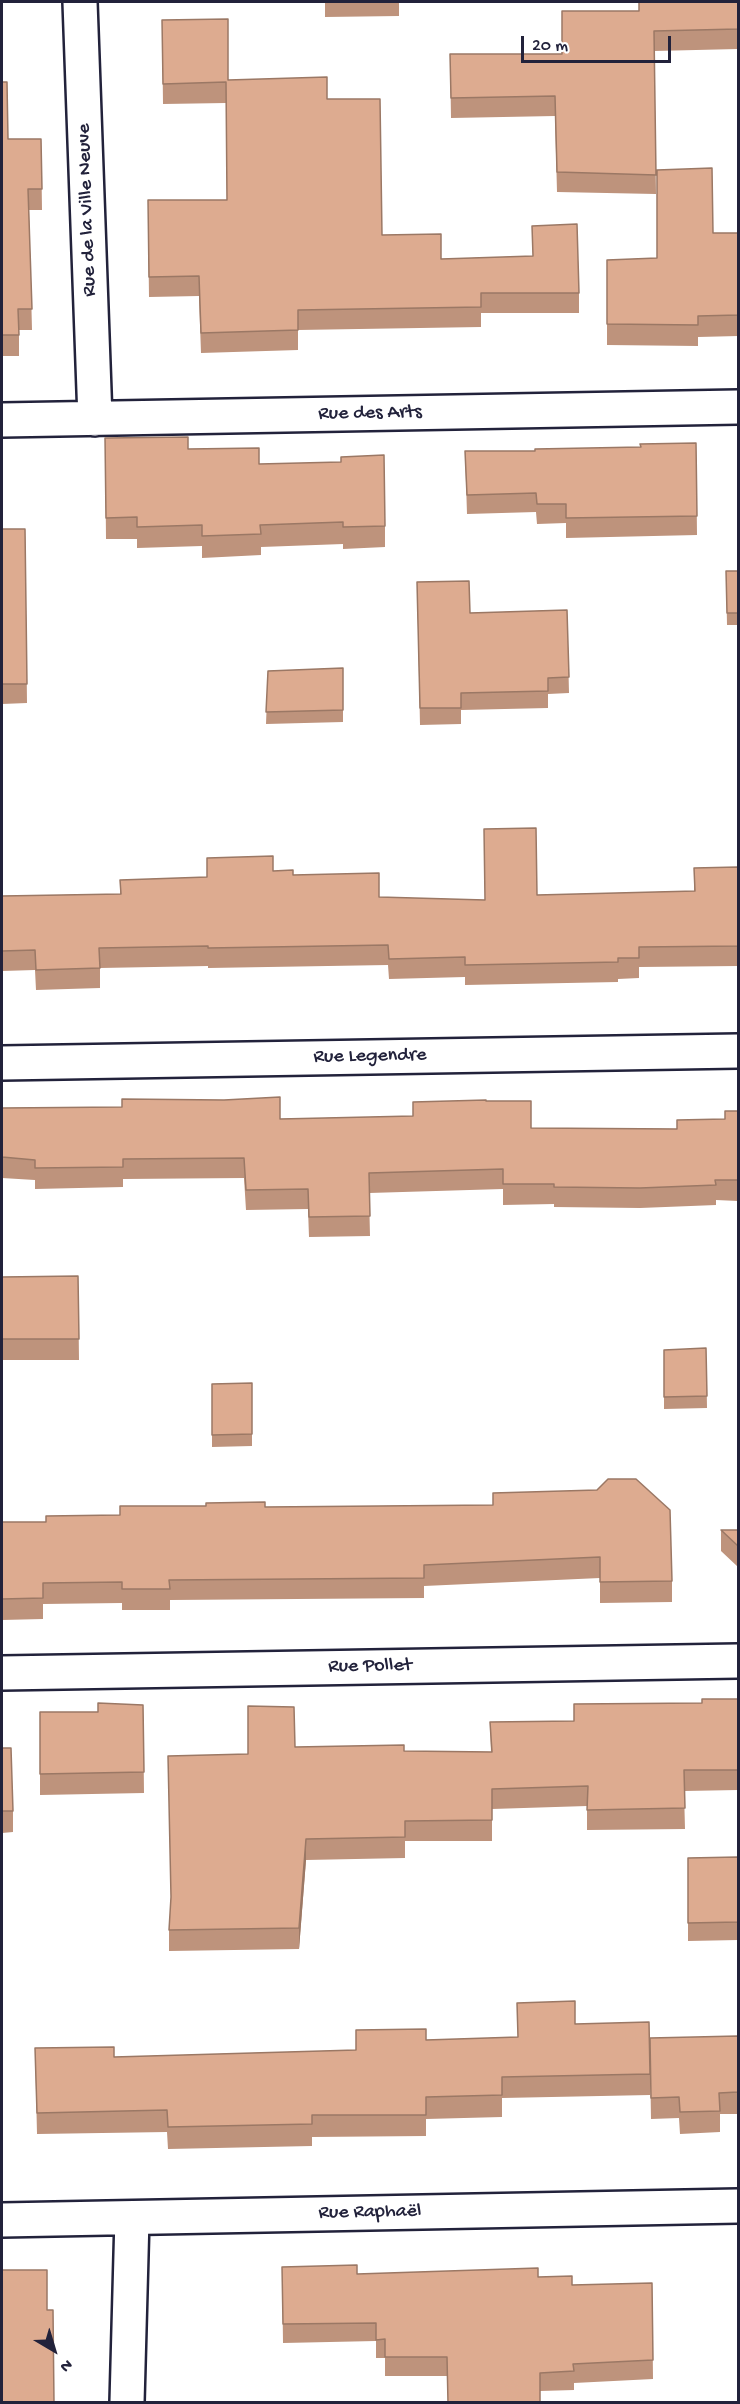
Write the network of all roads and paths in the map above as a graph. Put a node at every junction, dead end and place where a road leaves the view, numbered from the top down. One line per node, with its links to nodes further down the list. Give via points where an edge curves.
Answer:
1 (80, 2): 3 (street, Rue de la Ville Neuve)
2 (738, 407): 3 (street, Rue des Arts)
3 (95, 419): 4 (street, Rue des Arts)
4 (2, 420)
5 (738, 1051): 6 (street, Rue Legendre)
6 (2, 1063)
7 (738, 1661): 8 (street, Rue Pollet)
8 (2, 1673)
9 (738, 2206): 10 (street, Rue Raphaël)
10 (132, 2218): 11 (street, Rue Raphaël); 12 (street)
11 (2, 2220)
12 (127, 2403)

